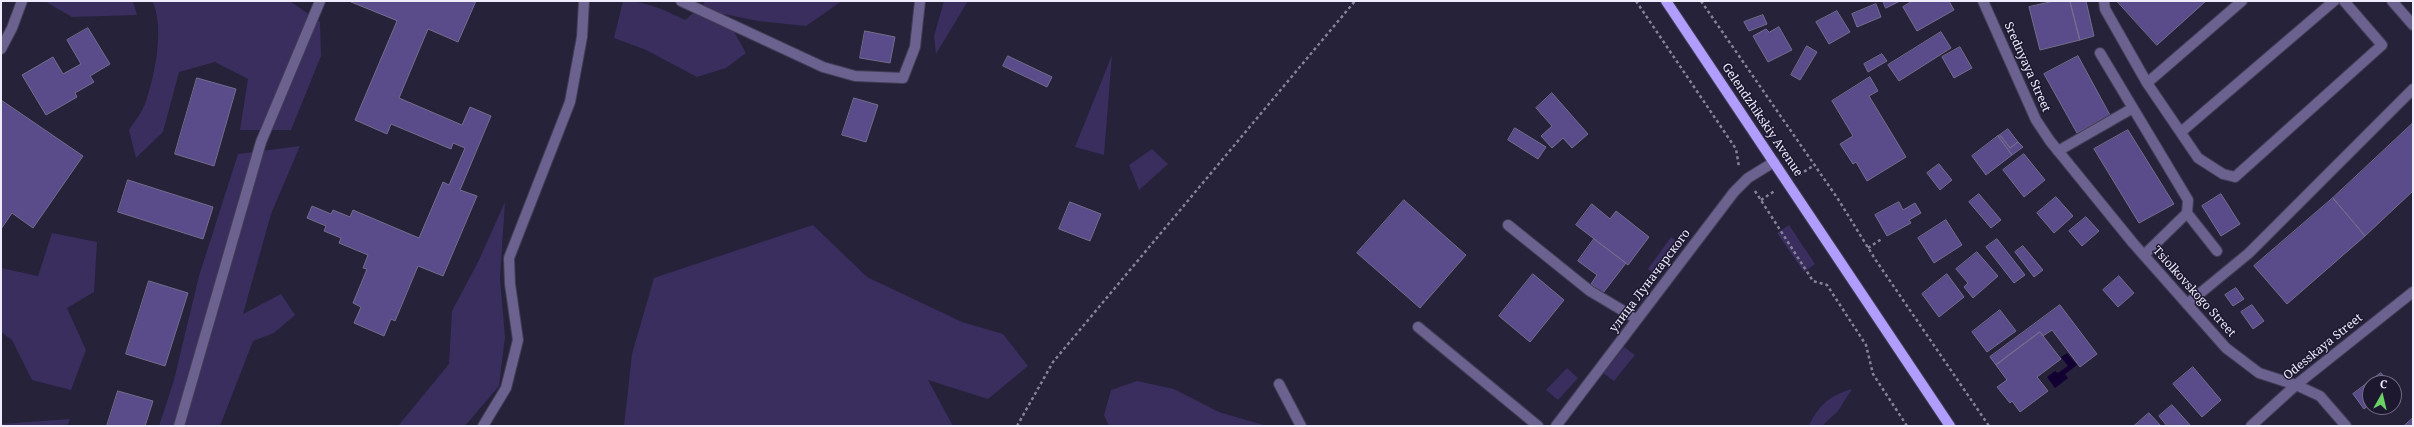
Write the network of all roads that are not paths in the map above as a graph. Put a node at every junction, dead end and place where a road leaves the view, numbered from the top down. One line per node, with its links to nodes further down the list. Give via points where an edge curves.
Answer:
1 (22, 1): 14 (street)
2 (320, 1): 33 (street, via 261,142)
3 (584, 1): 34 (street, via 582,37 570,102 510,258 510,284 518,340 506,388)
4 (681, 1): 5 (street, via 823,67 856,76 902,78 915,47)
5 (920, 1)
6 (1666, 1): 22 (main road, Gelendzhikskiy Avenue)
7 (1983, 1): 20 (street, Srednyaya Street, via 2036,120)
8 (2104, 1): 16 (street, via 2105,9)
9 (2242, 1): 16 (street)
10 (2334, 1): 19 (street)
11 (2344, 1): 19 (street, via 2382,45 2234,177 2223,174 2198,158)
12 (2392, 1): 13 (street)
13 (2413, 24)
14 (1, 49)
15 (2100, 53): 18 (street)
16 (2147, 82): 19 (street)
17 (2413, 89): 28 (street, via 2249,253)
18 (2133, 108): 21 (street); 23 (street, via 2188,200)
19 (2181, 132)
20 (2050, 141): 21 (street, Tsiolkovskogo Street)
21 (2058, 151): 26 (street, Tsiolkovskogo Street)
22 (1774, 162): 29 (street, улица Луначарского, via 1748,178 1734,192); 38 (main road, Gelendzhikskiy Avenue)
23 (2188, 213): 25 (street); 26 (street)
24 (1508, 225): 29 (street, via 1590,291)
25 (2217, 251)
26 (2144, 255): 28 (street, Tsiolkovskogo Street)
27 (2413, 292): 32 (street, Odesskaya Street)
28 (2187, 304): 32 (street, Tsiolkovskogo Street, via 2226,348 2258,373)
29 (1637, 319): 37 (street, улица Луначарского)
30 (1418, 327): 36 (street)
31 (1280, 384): 35 (street)
32 (2296, 384): 39 (street, Odesskaya Street); 40 (street, Tsiolkovskogo Street, via 2320,396)
33 (179, 426)
34 (483, 426)
35 (1302, 426)
36 (1538, 426)
37 (1556, 426)
38 (1950, 426)
39 (2251, 426)
40 (2346, 426)

